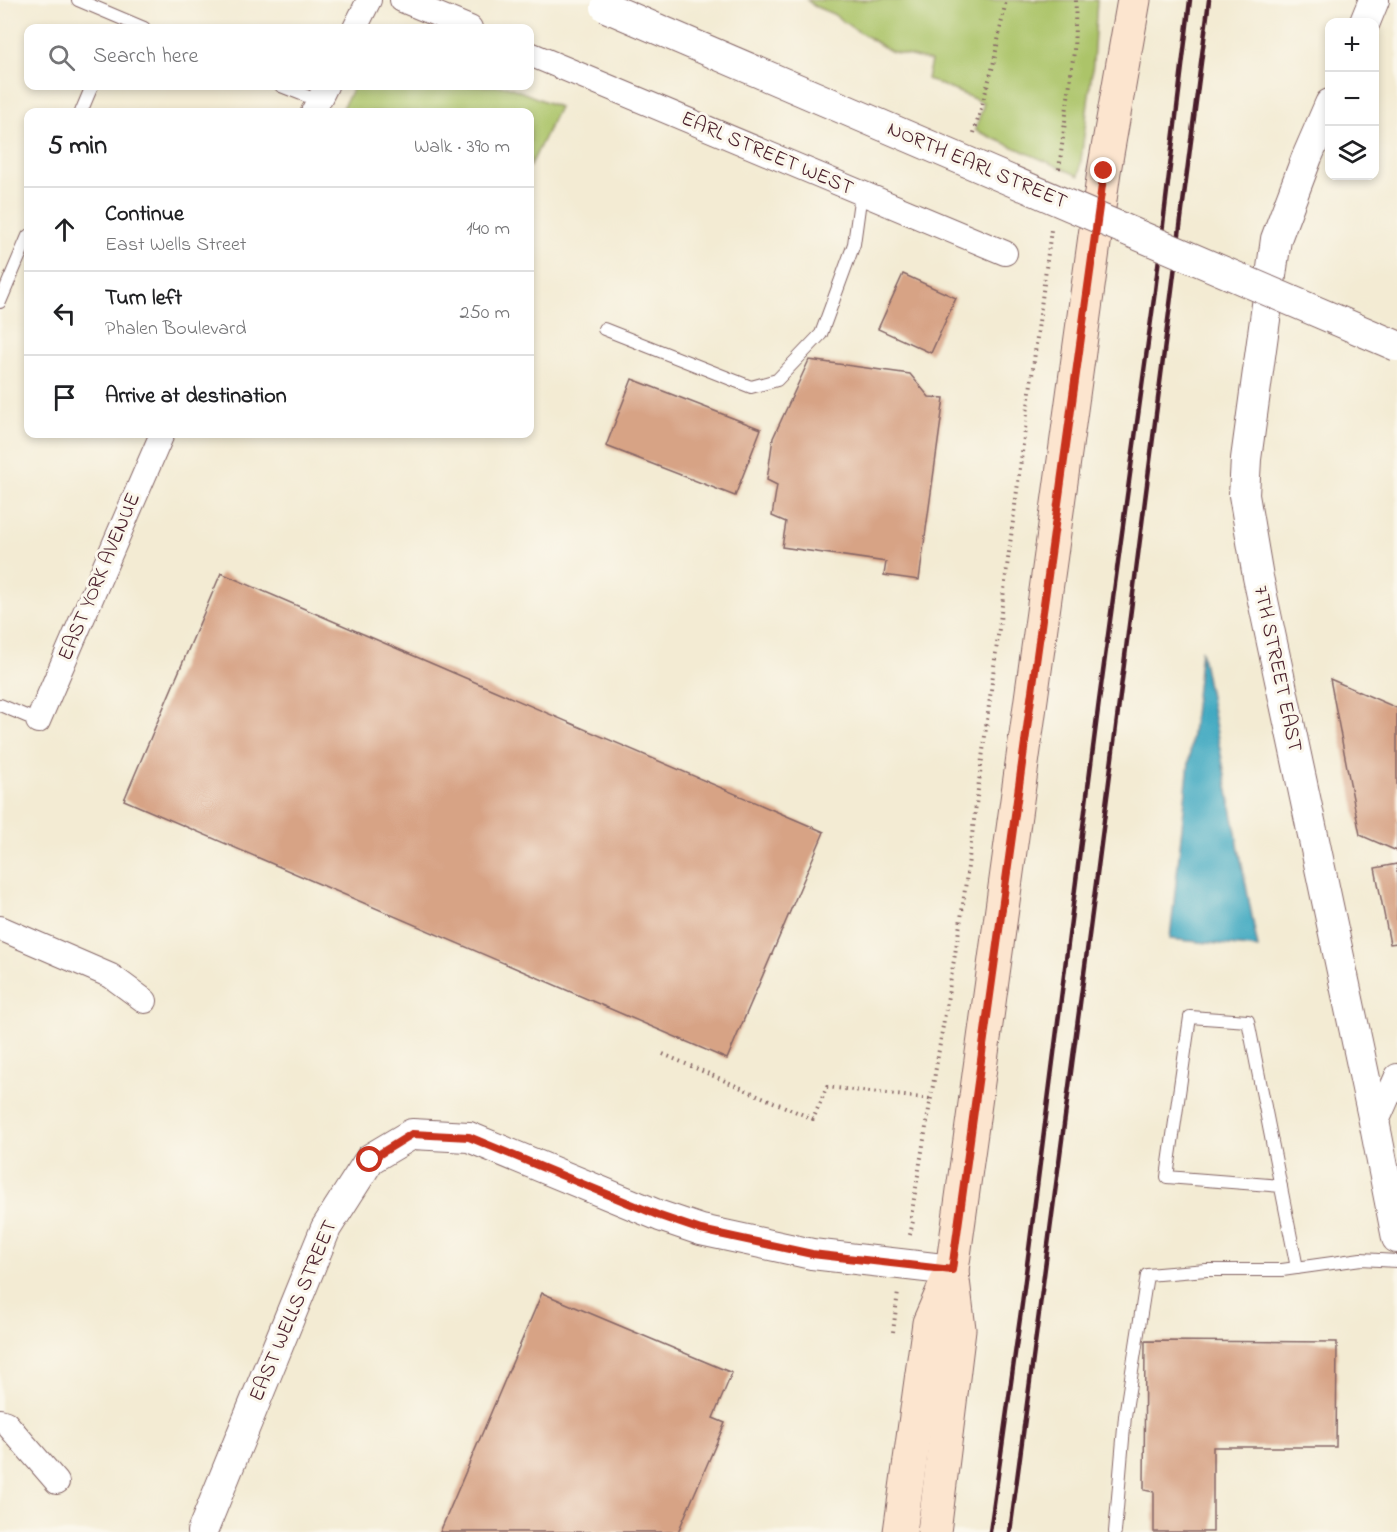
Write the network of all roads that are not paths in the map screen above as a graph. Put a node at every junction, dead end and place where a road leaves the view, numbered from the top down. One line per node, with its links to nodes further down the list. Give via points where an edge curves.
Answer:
1 (78, 0): 9 (lane)
2 (369, 0): 10 (street)
3 (402, 0): 11 (street)
4 (1115, 0): 18 (main road)
5 (1134, 0): 18 (main road)
6 (1374, 0): 8 (street)
7 (598, 4): 24 (street, NORTH EARL STREET, bridge)
8 (1367, 18)
9 (119, 24)
10 (357, 24)
11 (460, 24)
12 (534, 56): 19 (street, EARL STREET WEST)
13 (91, 90): 16 (lane)
14 (292, 90): 15 (lane)
15 (319, 100)
16 (83, 108)
17 (1325, 114): 31 (street, 7TH STREET EAST, via 1276,239 1244,495 1257,577)
18 (1104, 171): 36 (main road)
19 (861, 193): 21 (street, EARL STREET WEST); 23 (lane, via 854,244 821,334 777,380 751,387)
20 (24, 246): 22 (lane)
21 (1005, 253)
22 (0, 303)
23 (604, 329)
24 (1397, 345)
25 (160, 438): 27 (street, EAST YORK AVENUE)
26 (0, 705): 27 (lane)
27 (38, 721)
28 (0, 928): 29 (street, via 111,976)
29 (145, 1001)
30 (1397, 1076): 31 (street)
31 (1375, 1126): 33 (street, 7TH STREET EAST)
32 (1281, 1186): 32 (lane, via 1248,1022 1190,1017 1167,1177); 35 (lane)
33 (1397, 1238)
34 (1397, 1261): 35 (lane, via 1361,1259)
35 (1297, 1268): 42 (lane, via 1147,1275 1125,1416)
36 (952, 1270): 39 (street, EAST WELLS STREET, via 812,1254 701,1230 469,1137 412,1134 370,1160 326,1228); 40 (main road, via 929,1323); 41 (main road, via 959,1329)
37 (0, 1421): 38 (street)
38 (57, 1482)
39 (202, 1532)
40 (900, 1532)
41 (934, 1532)
42 (1115, 1532)

